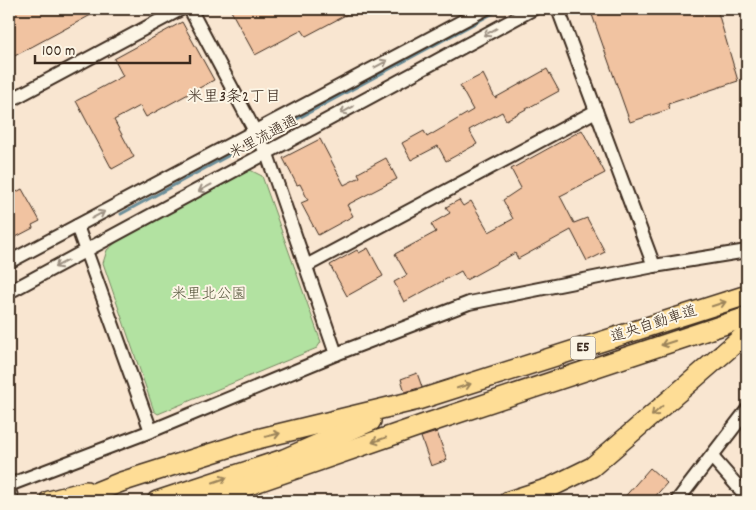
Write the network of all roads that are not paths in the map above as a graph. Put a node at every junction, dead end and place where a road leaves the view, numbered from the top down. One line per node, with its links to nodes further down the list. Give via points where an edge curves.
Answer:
1 (181, 9): 6 (street)
2 (190, 9): 8 (street)
3 (485, 9): 8 (street, 米里流通通, one-way to 3)
4 (533, 9): 9 (street, 米里流通通, one-way to 9)
5 (558, 9): 7 (street)
6 (9, 101)
7 (596, 111): 14 (street); 15 (street)
8 (256, 130): 9 (street); 10 (street, 米里流通通, one-way to 8)
9 (267, 154): 11 (street, 米里流通通, one-way to 11); 14 (street)
10 (77, 226): 11 (street); 13 (street, 米里流通通)
11 (86, 251): 16 (street, 米里流通通, one-way to 16); 23 (street)
12 (747, 251): 15 (street)
13 (9, 262)
14 (306, 266): 20 (street)
15 (654, 266): 20 (street, via 469,303)
16 (9, 292)
17 (747, 295): 21 (highway, 道央自動車道 / E5, one-way to 17)
18 (747, 317): 31 (highway, E5, one-way to 31)
19 (747, 333): 32 (highway, one-way to 32, via 592,467 549,488)
20 (336, 354): 23 (street)
21 (418, 400): 25 (highway, E5, one-way to 21, via 253,440); 30 (highway, one-way to 21, via 284,459)
22 (747, 410): 24 (street)
23 (151, 431): 26 (street)
24 (712, 457): 27 (street); 33 (street)
25 (121, 482): 28 (highway); 29 (highway, E5)
26 (11, 494)
27 (747, 497)
28 (49, 501)
29 (74, 501)
30 (158, 501)
31 (203, 501)
32 (509, 501)
33 (677, 501)

